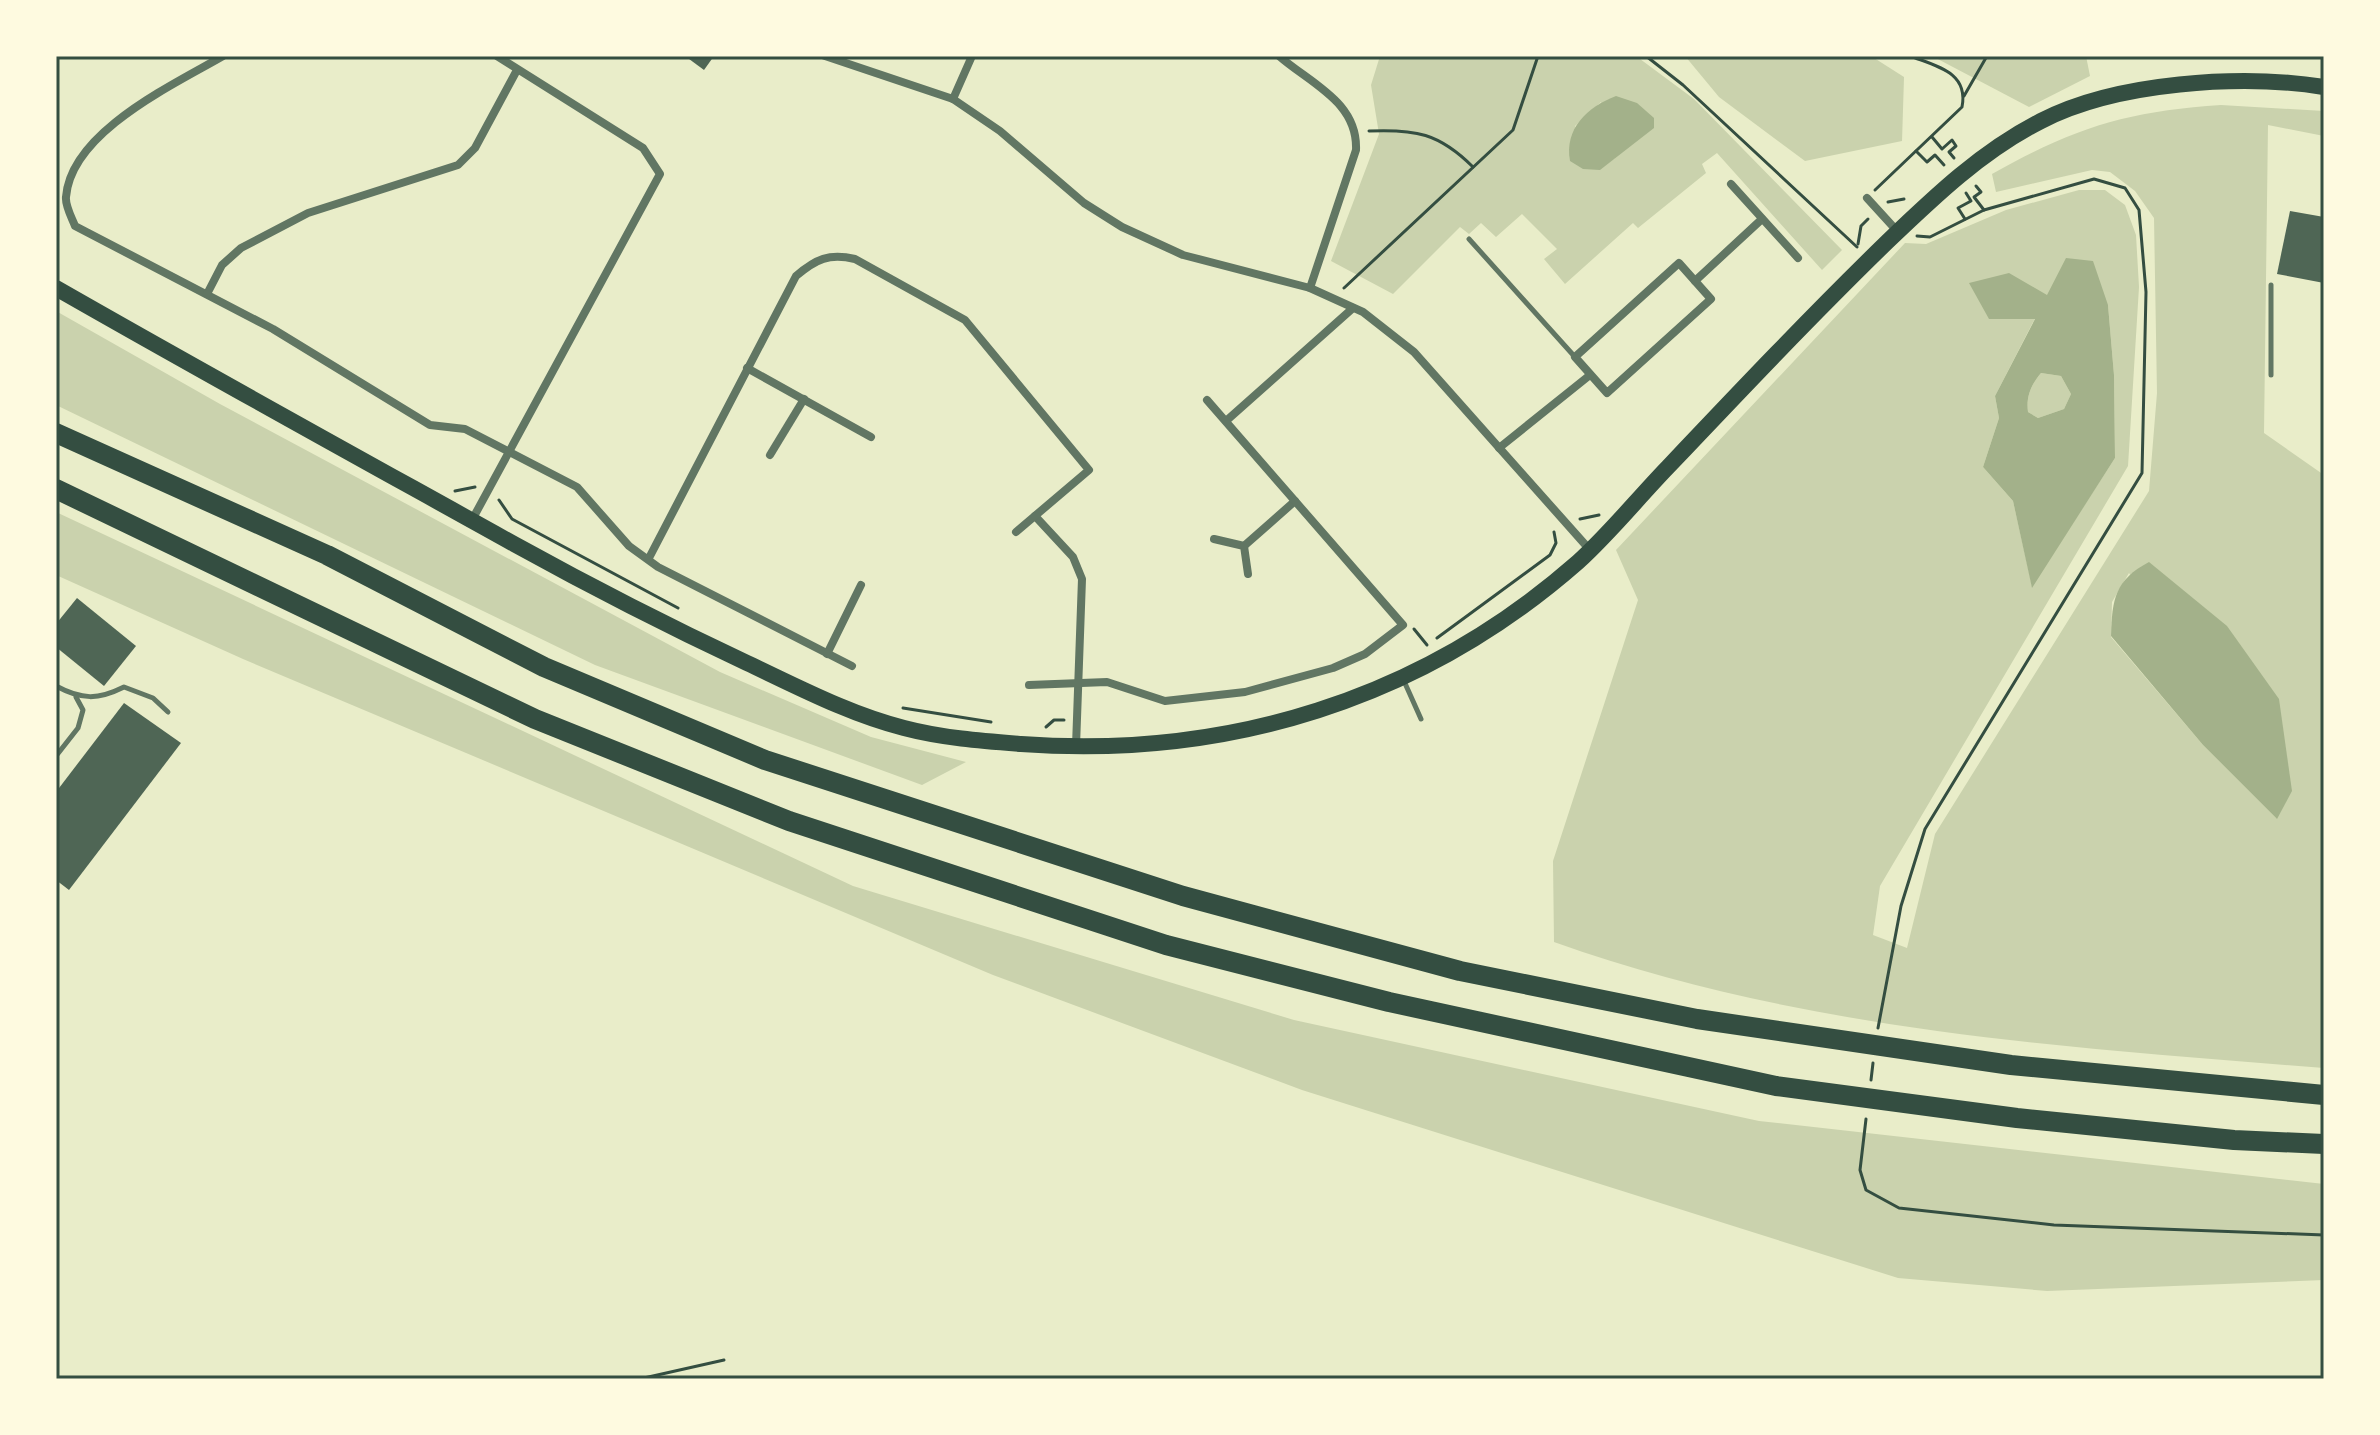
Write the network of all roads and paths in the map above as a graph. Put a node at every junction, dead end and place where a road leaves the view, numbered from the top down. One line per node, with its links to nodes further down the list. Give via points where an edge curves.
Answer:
1 (223, 56): 35 (street, via 146,101 101,135 71,174 65,200 75,226)
2 (497, 56): 10 (street)
3 (825, 56): 13 (street)
4 (972, 56): 13 (street)
5 (1279, 56): 14 (street, via 1348,111)
6 (1538, 56): 18 (path, via 1513,130)
7 (1646, 56): 29 (path)
8 (1910, 56): 12 (path, via 1947,70 1959,79)
9 (1987, 56): 12 (path)
10 (517, 70): 35 (street, via 475,148 458,165 308,213 241,248 222,265); 48 (street, via 643,148 660,174)
11 (2324, 87): 27 (main road, via 2187,84 2077,106 1998,146)
12 (1964, 96): 15 (path, via 1962,107)
13 (953, 99): 34 (street, via 1122,227 1183,255)
14 (1357, 132): 18 (path, via 1411,129 1456,150); 34 (street, via 1356,150)
15 (1932, 137): 16 (path); 17 (path, via 1942,149 1952,140 1956,146 1949,152)
16 (1916, 151): 19 (path, via 1927,162 1935,155); 23 (path)
17 (1955, 159)
18 (1473, 167): 36 (path)
19 (1945, 167)
20 (1973, 182): 24 (path, via 1981,192 1974,197)
21 (1731, 184): 25 (street)
22 (1963, 188): 26 (path, via 1971,201 1958,208)
23 (1867, 198): 27 (street)
24 (1984, 210): 26 (path); 80 (path, via 2094,179 2125,188 2139,210 2146,292 2142,473 1925,829 1901,906)
25 (1762, 219): 30 (street); 31 (street)
26 (1965, 219): 27 (path, via 1930,237)
27 (1901, 228): 58 (main road)
28 (1469, 239): 38 (lane)
29 (1857, 247)
30 (1798, 258)
31 (1695, 281): 38 (street, via 1679,263); 40 (street, via 1711,299 1607,393)
32 (2271, 285): 41 (lane)
33 (56, 288): 54 (main road)
34 (1310, 288): 36 (street)
35 (207, 294): 48 (street, via 430,425 465,429)
36 (1332, 299): 37 (street)
37 (1353, 308): 44 (street); 47 (street, via 1414,352)
38 (1575, 357): 40 (street)
39 (747, 368): 42 (street); 53 (street, via 796,276 816,259 855,259 965,320 1089,470); 59 (street)
40 (1590, 375): 47 (street)
41 (2271, 375)
42 (804, 399): 46 (street); 49 (street)
43 (1207, 400): 44 (street)
44 (1226, 421): 51 (street)
45 (56, 433): 81 (highway, via 327,555 544,667 765,760 1183,896 1460,971 1697,1019 2011,1065)
46 (871, 437)
47 (1499, 448): 58 (street)
48 (511, 451): 54 (street); 59 (street, via 587,493 629,546)
49 (770, 455)
50 (56, 489): 82 (highway, via 549,725 789,821 1166,945 1389,1002 1776,1086 2032,1119)
51 (1295, 501): 57 (street); 63 (street)
52 (503, 502): 62 (path, via 512,519)
53 (1035, 516): 55 (street); 68 (street, via 1073,557 1082,579)
54 (472, 520): 78 (main road, via 634,609 828,701 902,728 960,739)
55 (1016, 532)
56 (1214, 539): 57 (street)
57 (1244, 546): 60 (street)
58 (1590, 550): 67 (main road, via 1497,624)
59 (649, 558): 65 (street)
60 (1248, 574)
61 (861, 585): 65 (street)
62 (680, 609)
63 (1403, 625): 64 (path); 68 (street, via 1365,654 1270,688 1165,701 1121,685)
64 (1427, 645)
65 (827, 654): 66 (street)
66 (852, 666)
67 (1402, 676): 74 (lane); 78 (main road, via 1314,713 1235,734 1146,747)
68 (1078, 681): 69 (street); 78 (street)
69 (1029, 685)
70 (56, 686): 71 (lane)
71 (75, 696): 73 (lane, via 101,698 124,687 153,698); 79 (lane, via 83,710 78,728)
72 (898, 706): 76 (path)
73 (168, 712)
74 (1421, 719)
75 (1054, 720): 77 (path)
76 (1004, 724)
77 (1039, 727)
78 (1076, 747)
79 (56, 756)
80 (1882, 997)
81 (2324, 1095)
82 (2324, 1144)
83 (1860, 1170): 84 (path, via 1866,1190 1899,1208 2054,1225)
84 (2324, 1235)
85 (724, 1360): 86 (path)
86 (617, 1379)

